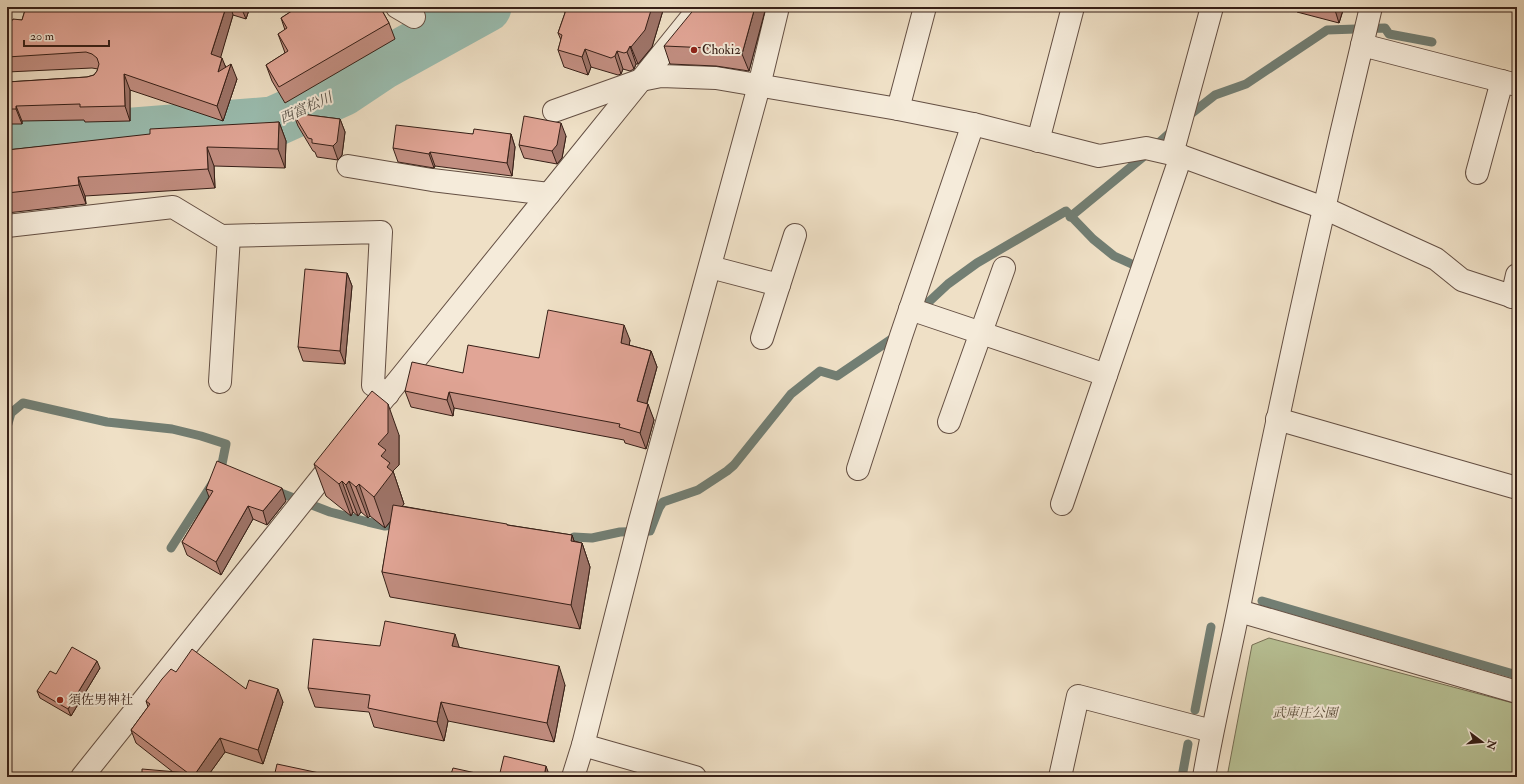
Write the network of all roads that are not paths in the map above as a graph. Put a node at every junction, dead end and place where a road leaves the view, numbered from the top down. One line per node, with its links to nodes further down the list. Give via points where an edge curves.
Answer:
1 (700, 7): 8 (street)
2 (778, 7): 10 (street)
3 (925, 7): 11 (street)
4 (1073, 7): 14 (street)
5 (1212, 7): 15 (street)
6 (1371, 7): 7 (street)
7 (1362, 45): 9 (street); 19 (street)
8 (641, 80): 10 (street, via 661,76 716,78); 12 (street); 18 (street)
9 (1512, 81): 17 (street)
10 (759, 86): 11 (street); 23 (street)
11 (898, 109): 13 (street)
12 (554, 111)
13 (973, 124): 14 (street); 28 (street)
14 (1038, 141): 15 (street, via 1098,156 1146,148)
15 (1176, 155): 19 (street); 31 (street)
16 (348, 166): 18 (street, via 432,180)
17 (1477, 173)
18 (549, 194): 33 (street)
19 (1324, 208): 27 (street, via 1436,259 1462,280); 34 (street)
20 (7, 226): 22 (street, via 173,207 221,236)
21 (795, 235): 26 (street)
22 (229, 236): 32 (street); 33 (street, via 381,232 373,385)
23 (710, 268): 26 (street); 42 (street, via 640,521)
24 (1004, 268): 29 (street)
25 (1517, 275): 27 (street)
26 (779, 285): 30 (street)
27 (1514, 298)
28 (912, 317): 29 (street); 36 (street)
29 (981, 332): 31 (street); 35 (street)
30 (762, 338)
31 (1106, 374): 38 (street)
32 (220, 382)
33 (388, 394): 43 (street)
34 (1277, 419): 37 (street); 39 (street)
35 (949, 422)
36 (858, 469)
37 (1517, 488)
38 (1062, 504)
39 (1238, 611): 40 (street); 41 (street)
40 (1517, 692)
41 (1212, 731): 46 (street, via 1078,696); 47 (street)
42 (583, 745): 44 (street); 45 (street)
43 (82, 777)
44 (573, 777)
45 (695, 777)
46 (1060, 777)
47 (1204, 777)

